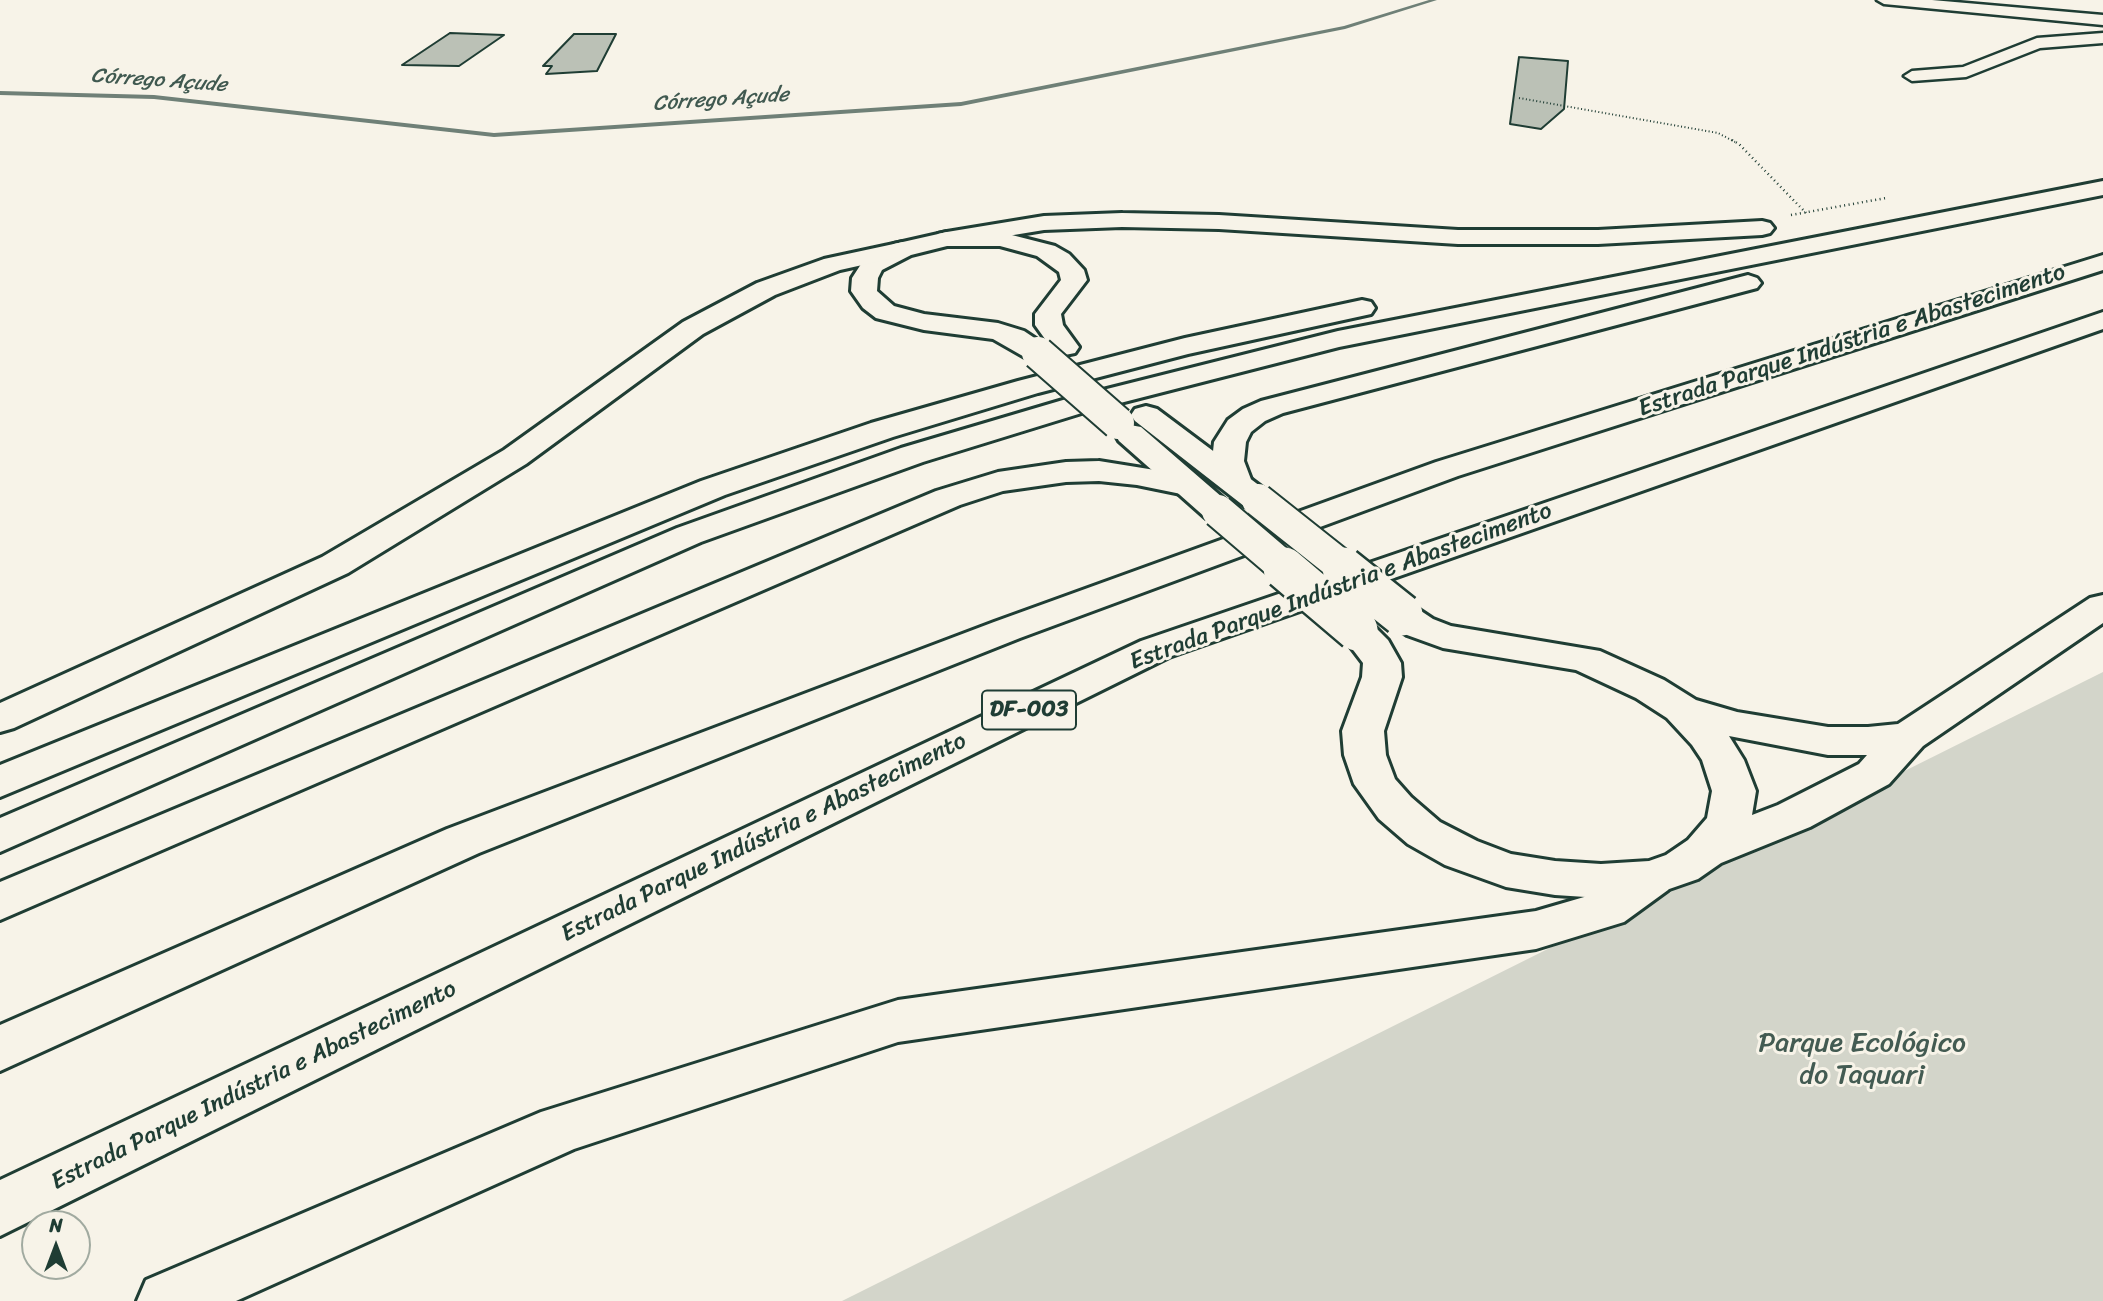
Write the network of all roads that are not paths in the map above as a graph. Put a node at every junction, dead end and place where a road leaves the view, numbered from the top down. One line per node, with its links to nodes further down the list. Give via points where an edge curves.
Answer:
1 (1886, 0): 2 (street)
2 (2103, 20)
3 (2103, 38): 4 (street, via 2037,43 1966,72)
4 (1912, 76)
5 (2103, 167): 8 (main road)
6 (2103, 188): 7 (main road)
7 (1972, 215): 16 (main road, via 1881,249 1272,407 1239,427 1230,442 1228,461); 22 (main road, via 1338,339 1074,406 912,456 689,535)
8 (1762, 228): 9 (main road, via 1598,237 1458,237 1122,220 1044,223); 21 (main road, via 1212,340 882,429 713,488)
9 (947, 239): 10 (main road); 13 (main road, via 1000,239 1046,251 1071,270 1074,280 1048,314)
10 (904, 249): 13 (main road, via 872,266 865,278 864,291 885,312 998,331); 19 (main road, via 833,264 766,289 693,328 515,457 335,565)
11 (2103, 262): 26 (main road, Estrada Parque Indústria e Abastecimento, via 1447,469 1007,629 463,841)
12 (2103, 320): 27 (main road, Estrada Parque Indústria e Abastecimento / DF-003, via 1155,649)
13 (1051, 350): 14 (main road, bridge)
14 (1132, 419): 15 (main road); 16 (main road)
15 (1186, 485): 16 (main road); 25 (main road, via 1137,475 1066,472 998,482 948,498)
16 (1237, 498): 18 (main road, bridge, via 1420,627 1471,643 1586,660 1629,678); 24 (main road, bridge, via 1374,648 1382,663 1382,677 1363,731 1365,755 1376,784 1395,808 1424,833 1506,870 1601,881)
17 (2103, 606): 20 (main road)
18 (1681, 709): 20 (main road, via 1737,725 1828,741); 23 (main road, via 1724,760 1734,791 1728,824)
19 (0, 719)
20 (1908, 736): 23 (main road, via 1874,774 1794,816)
21 (0, 782)
22 (0, 836)
23 (1704, 852): 24 (main road, via 1682,867)
24 (1652, 878): 28 (main road, via 1607,909 1536,930 898,1021 560,1129)
25 (0, 902)
26 (0, 1049)
27 (0, 1209)
28 (168, 1301)

